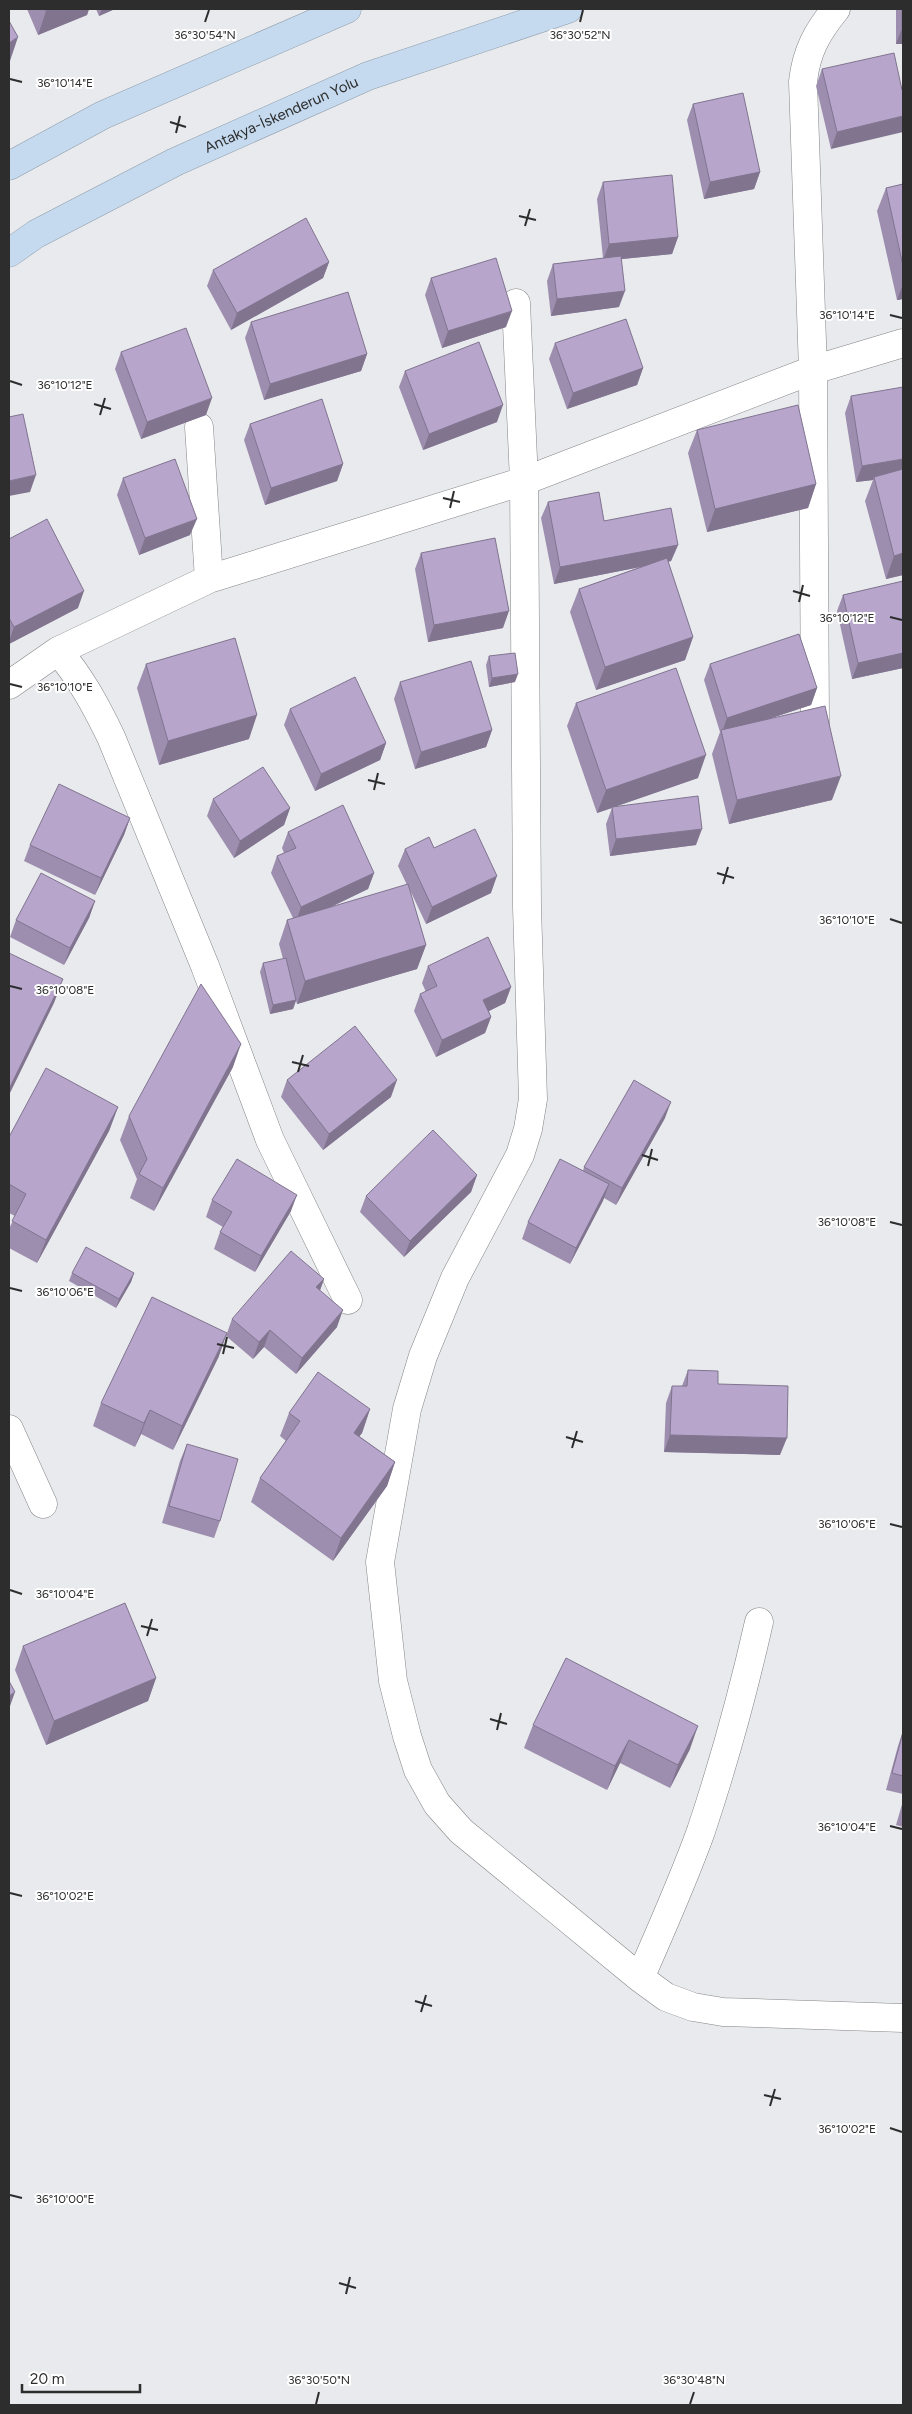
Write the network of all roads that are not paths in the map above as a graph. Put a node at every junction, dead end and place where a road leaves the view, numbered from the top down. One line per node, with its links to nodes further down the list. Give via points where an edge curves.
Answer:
1 (347, 9): 4 (highway, via 103,115)
2 (568, 9): 5 (highway, Antakya-İskenderun Yolu, via 359,80 175,162 36,234)
3 (836, 9): 8 (street, via 812,44 805,62 803,82)
4 (9, 166)
5 (9, 253)
6 (516, 303): 10 (street)
7 (903, 342): 8 (street)
8 (813, 370): 10 (street); 14 (street)
9 (199, 427): 11 (street)
10 (524, 481): 11 (street); 19 (street, via 527,907 533,1100 520,1155 455,1278 423,1356 407,1409 380,1562 393,1681 418,1770 437,1804 461,1831)
11 (208, 579): 12 (street)
12 (58, 651): 13 (street); 15 (street, via 81,680 111,737 205,966 270,1140)
13 (9, 684)
14 (815, 723)
15 (348, 1300)
16 (9, 1429): 17 (street)
17 (43, 1504)
18 (759, 1622): 19 (street, via 740,1705 700,1832)
19 (640, 1978): 20 (street, via 666,1997 692,2007 723,2012)
20 (903, 2018)

